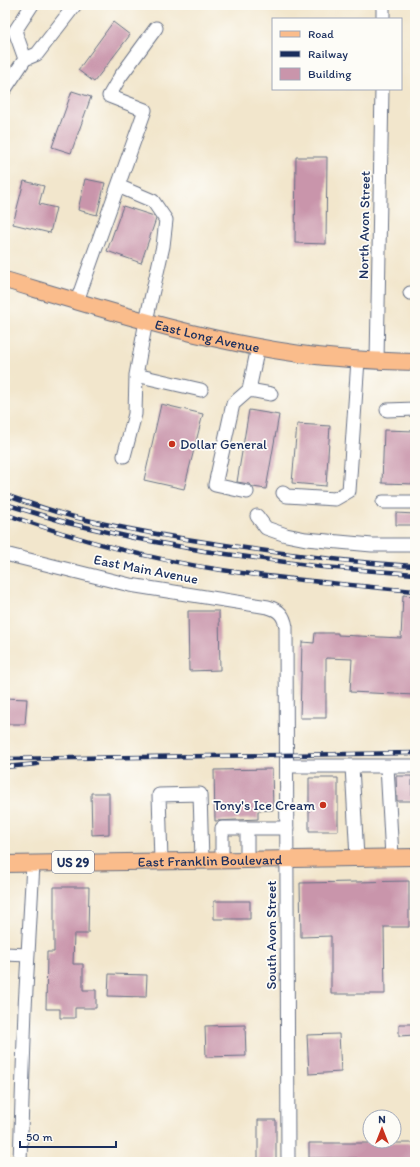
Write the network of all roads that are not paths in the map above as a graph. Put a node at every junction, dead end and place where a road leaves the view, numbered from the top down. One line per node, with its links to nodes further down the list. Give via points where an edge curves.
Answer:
1 (32, 5): 6 (street, via 15,31)
2 (75, 5): 6 (street, via 37,54)
3 (384, 5): 4 (street)
4 (383, 18)
5 (156, 28): 9 (street, via 109,96 145,110)
6 (25, 59): 7 (street)
7 (5, 89)
8 (382, 90): 15 (street, North Avon Street)
9 (118, 186): 11 (street); 12 (street, via 153,202 166,220 163,246)
10 (5, 280): 11 (main road, East Long Avenue)
11 (77, 301): 12 (main road, East Long Avenue)
12 (146, 321): 13 (main road, East Long Avenue); 17 (street)
13 (258, 346): 14 (main road, East Long Avenue, via 299,354); 19 (street)
14 (358, 360): 15 (main road, East Long Avenue); 25 (street, via 349,491 336,499 287,496)
15 (377, 361): 16 (main road, East Long Avenue)
16 (415, 362)
17 (136, 375): 18 (street); 23 (street, via 135,414)
18 (201, 390)
19 (249, 390): 20 (street); 24 (street, via 233,404 215,485)
20 (270, 394)
21 (415, 409): 22 (street)
22 (386, 410)
23 (124, 456)
24 (247, 492)
25 (283, 493)
26 (383, 502): 27 (street)
27 (415, 502)
28 (256, 516): 29 (street, via 266,528 306,539 372,545)
29 (415, 545)
30 (5, 554): 31 (street, East Main Avenue, via 130,585 268,606)
31 (281, 613): 32 (street, South Avon Street, via 286,627)
32 (287, 766): 33 (street); 37 (street, South Avon Street)
33 (352, 766): 34 (street); 40 (street)
34 (387, 766): 35 (street); 38 (street)
35 (415, 766)
36 (247, 828): 37 (street); 43 (street, via 222,828); 44 (street)
37 (287, 828): 41 (street, South Avon Street)
38 (392, 857): 39 (main road, East Franklin Boulevard / US 29); 40 (main road, East Franklin Boulevard / US 29)
39 (415, 857)
40 (357, 858): 41 (main road, East Franklin Boulevard / US 29)
41 (287, 859): 44 (main road, East Franklin Boulevard / US 29); 51 (street, South Avon Street)
42 (202, 860): 43 (main road, East Franklin Boulevard / US 29); 45 (main road, East Franklin Boulevard / US 29); 45 (street, via 200,794 159,795)
43 (222, 860): 44 (main road, East Franklin Boulevard / US 29)
44 (248, 860)
45 (161, 861): 47 (main road, East Franklin Boulevard / US 29)
46 (5, 864): 47 (main road, East Franklin Boulevard / US 29)
47 (33, 864): 49 (street)
48 (5, 954): 49 (street)
49 (28, 955): 50 (street)
50 (20, 1162)
51 (288, 1162)

